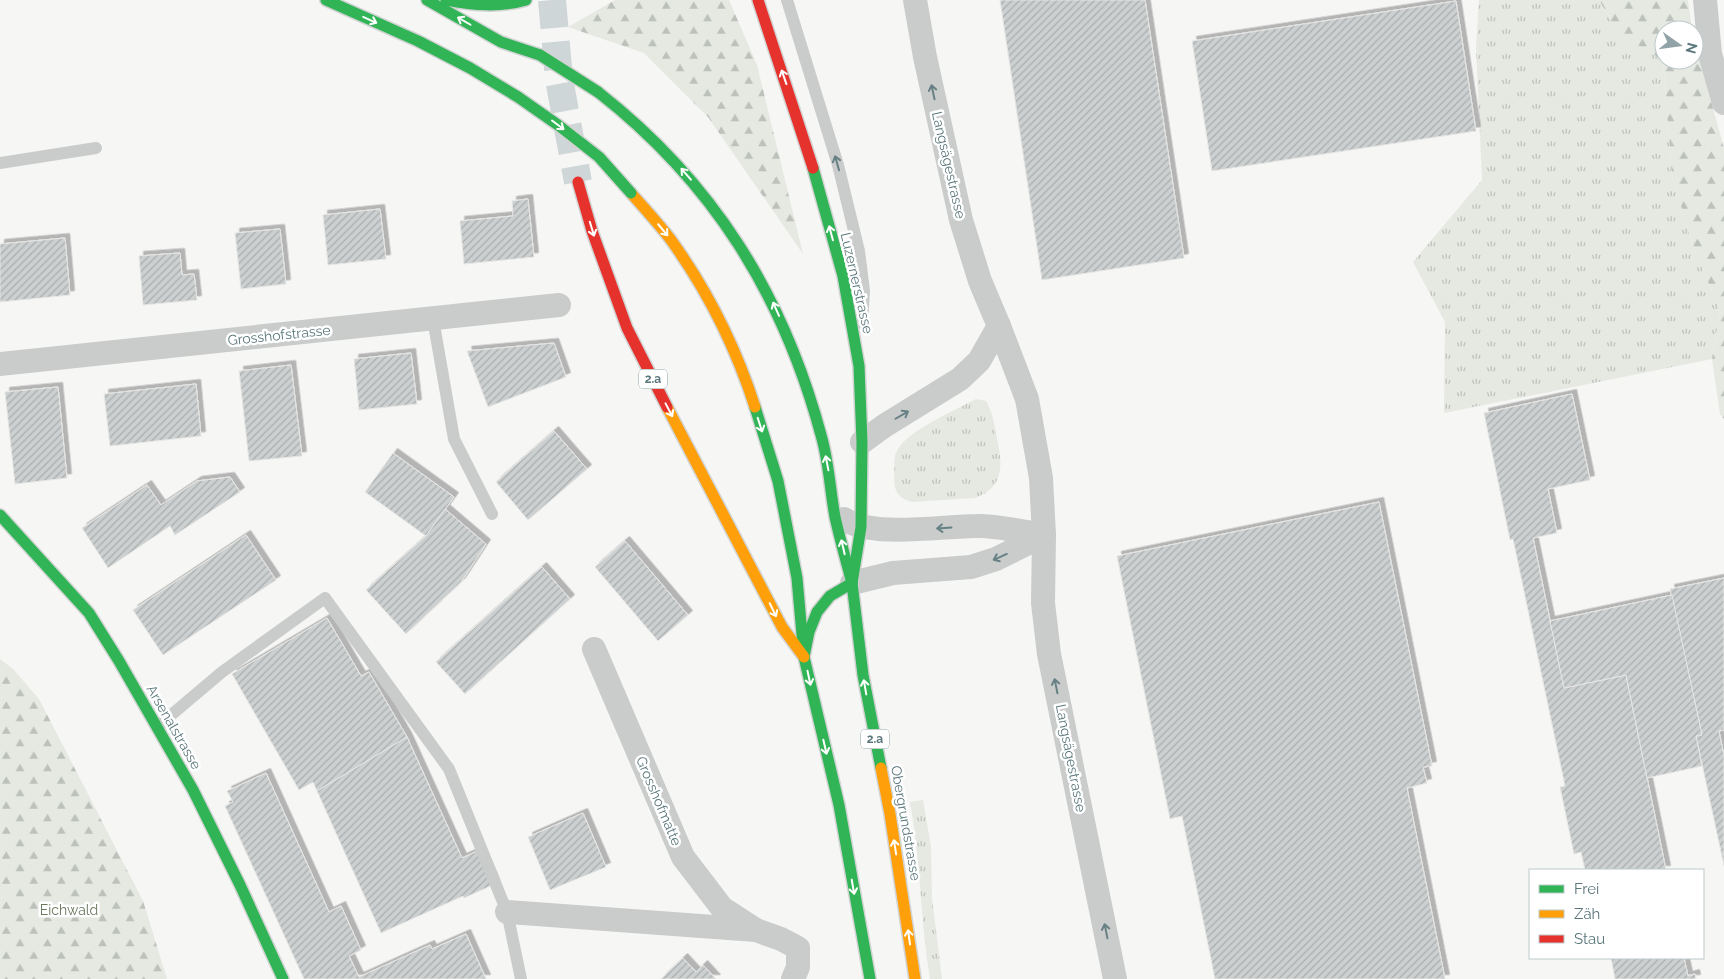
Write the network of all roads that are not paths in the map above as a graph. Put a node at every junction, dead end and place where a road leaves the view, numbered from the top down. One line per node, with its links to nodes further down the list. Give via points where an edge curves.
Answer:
1 (326, 0): 30 (main road, one-way to 30, bridge, via 418,41 518,97 599,158 670,239 704,290 750,393 778,481 797,578)
2 (427, 0): 12 (main road, one-way to 2, via 501,42)
3 (446, 0): 8 (main road)
4 (758, 0): 21 (main road, Luzernerstrasse / 2.a, one-way to 4, via 843,276 811,160)
5 (787, 0): 21 (lane, one-way to 5, via 864,292 858,251 838,165)
6 (915, 0): 19 (street, Langsägestrasse, one-way to 6, via 980,281 961,220)
7 (1704, 0): 13 (street, via 1710,54)
8 (468, 2): 9 (main road, via 503,5); 10 (main road)
9 (521, 2)
10 (488, 14)
11 (518, 35): 12 (main road)
12 (540, 56): 23 (main road, one-way to 12, bridge, via 819,426 792,345 743,250 714,208 641,127 598,92)
13 (1724, 103)
14 (96, 148): 15 (lane)
15 (0, 163)
16 (578, 182): 30 (main road, 2.a, one-way to 30, via 627,328 782,627)
17 (559, 305): 18 (street, Grosshofstrasse)
18 (432, 318): 20 (street, Grosshofstrasse); 24 (lane, via 454,439)
19 (999, 326): 22 (street, one-way to 19, via 960,379 979,361); 27 (street, Langsägestrasse, via 1027,399 1041,478)
20 (0, 364)
21 (858, 366): 22 (main road, Luzernerstrasse / 2.a)
22 (862, 442): 26 (main road, Luzernerstrasse / 2.a)
23 (834, 511): 26 (street, via 852,525); 28 (main road, one-way to 23)
24 (492, 514)
25 (0, 515): 31 (main road, Arsenalstrasse, via 89,613)
26 (861, 527): 27 (street, one-way to 26, via 978,526 917,530); 28 (main road, Luzernerstrasse / 2.a)
27 (1044, 536): 28 (street, one-way to 28, via 996,559 972,566 893,573); 39 (street, Langsägestrasse, one-way to 27, via 1049,654 1043,603)
28 (852, 583): 30 (main road, via 827,597 808,635); 38 (main road, Obergrundstrasse / 2.a, one-way to 28, via 890,814 863,675)
29 (594, 648): 33 (street, Grosshofmatte, via 683,857 722,908)
30 (804, 657): 37 (main road, 2.a, one-way to 37, via 838,805)
31 (157, 728): 32 (lane, via 222,672 325,598 449,769); 34 (main road, Arsenalstrasse, via 193,790)
32 (507, 912): 33 (street, Grosshofmatte); 35 (lane)
33 (756, 930): 36 (street, Grosshofmatte, via 798,948 798,967)
34 (283, 979)
35 (521, 979)
36 (793, 979)
37 (870, 979)
38 (915, 979)
39 (1116, 979)

